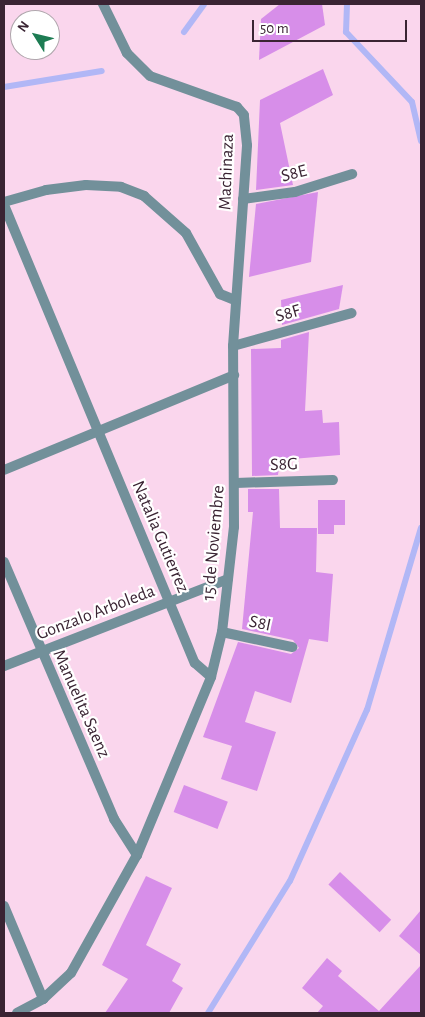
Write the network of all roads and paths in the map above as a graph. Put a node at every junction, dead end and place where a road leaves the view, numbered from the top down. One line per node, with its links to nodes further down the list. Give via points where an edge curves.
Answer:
1 (103, 4): 3 (street, Machinaza, via 127,52 150,76 237,108 244,115)
2 (352, 174): 3 (street, S8E, via 294,192)
3 (243, 200): 5 (street, Machinaza)
4 (4, 204): 5 (street, via 46,190 86,185 121,187 144,196 186,233 220,294); 9 (street, Natalia Gutierrez)
5 (235, 300): 7 (street, 15 de Noviembre)
6 (352, 313): 7 (street, S8F)
7 (234, 346): 8 (street, 15 de Noviembre)
8 (234, 375): 9 (street); 12 (street, 15 de Noviembre)
9 (97, 432): 10 (street); 15 (street, Natalia Gutierrez)
10 (4, 470)
11 (333, 480): 12 (street, S8G)
12 (236, 483): 14 (street, 15 de Noviembre)
13 (4, 562): 18 (street, Manuelita Saenz)
14 (228, 579): 15 (street, Gonzalo Arboleda); 16 (street, 15 de Noviembre)
15 (169, 602): 18 (street, Gonzalo Arboleda); 20 (street, Natalia Gutierrez, via 195,664)
16 (222, 632): 17 (street, S8I); 20 (street, 15 de Noviembre)
17 (292, 648)
18 (41, 652): 19 (street, Gonzalo Arboleda); 21 (street, Manuelita Saenz, via 114,819)
19 (4, 666)
20 (211, 677): 21 (street, 15 de Noviembre)
21 (137, 855): 23 (street, 15 de Noviembre, via 89,947 71,973)
22 (4, 906): 23 (street)
23 (43, 998): 24 (street, 15 de Noviembre)
24 (17, 1013)

